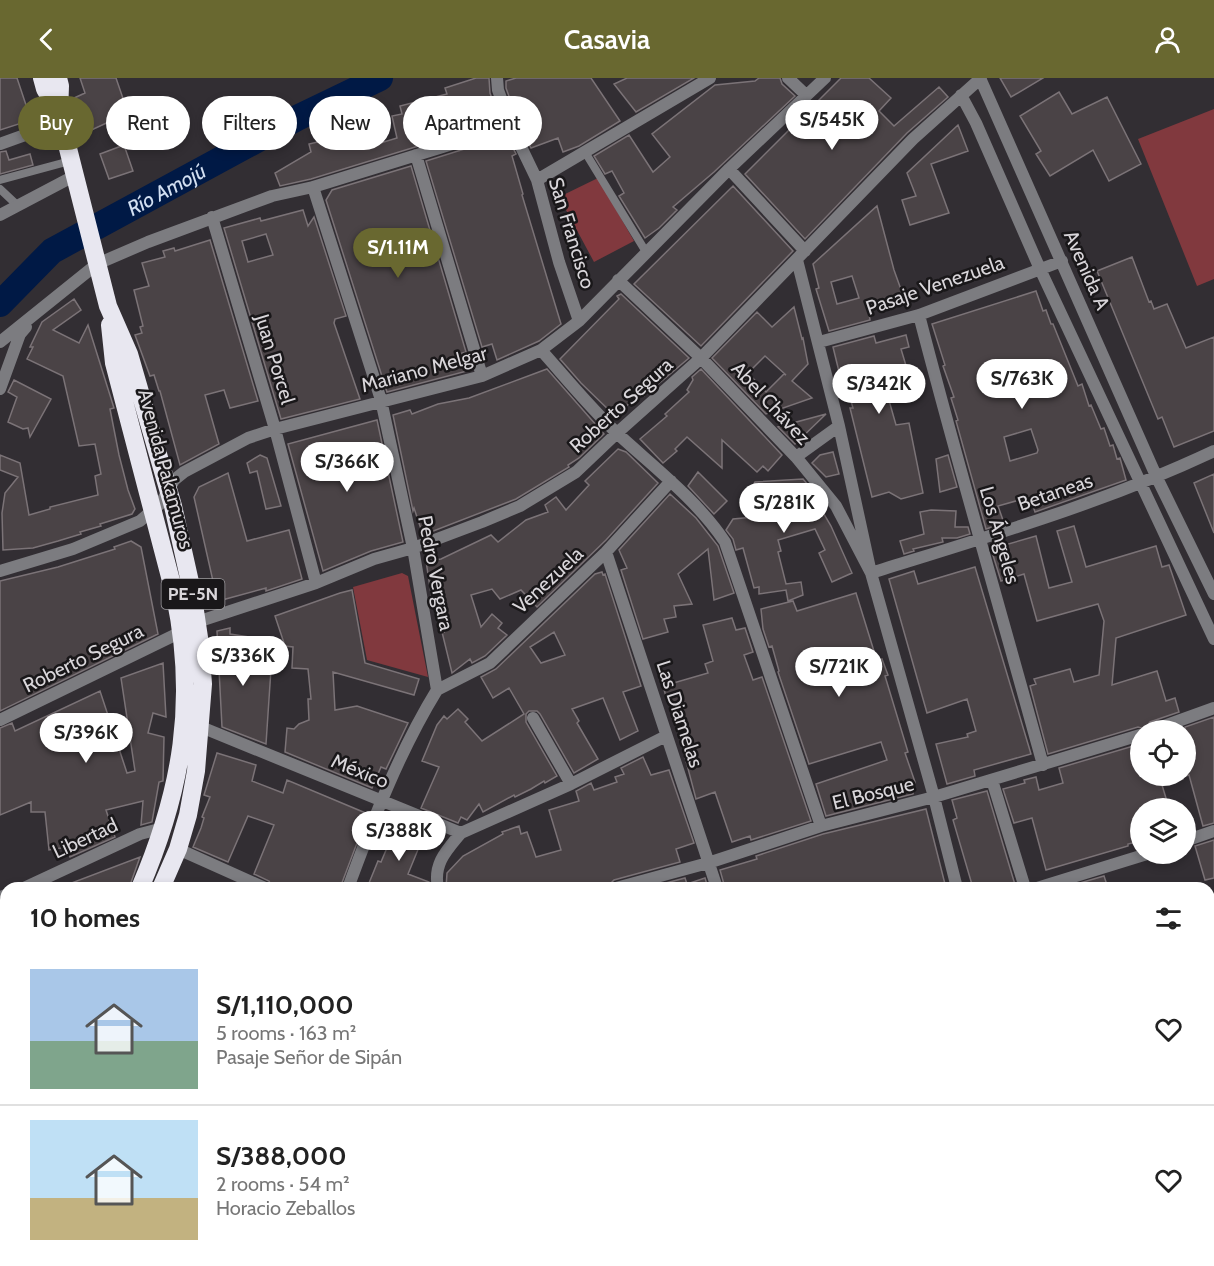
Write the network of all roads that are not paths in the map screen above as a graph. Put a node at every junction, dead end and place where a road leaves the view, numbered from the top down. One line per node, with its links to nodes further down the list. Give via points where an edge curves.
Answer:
1 (42, 78): 8 (highway, PE-5N)
2 (58, 78): 9 (highway, PE-5N)
3 (710, 78): 16 (street)
4 (788, 78): 10 (street)
5 (825, 78): 10 (street, Mariano Melgar)
6 (981, 78): 7 (street, Roberto Segura); 30 (street, Avenida A)
7 (961, 95): 29 (street, Roberto Segura, via 913,139); 31 (street)
8 (49, 96)
9 (60, 96)
10 (806, 96): 18 (street, Mariano Melgar)
11 (18, 136): 12 (street)
12 (0, 144)
13 (68, 150): 19 (highway, PE-5N)
14 (432, 150): 17 (street)
15 (523, 150): 21 (street, San Francisco)
16 (585, 152): 21 (street); 27 (lane)
17 (416, 155): 22 (street); 41 (street)
18 (729, 169): 27 (street, Mariano Melgar); 29 (street)
19 (74, 176): 20 (lane); 24 (street); 28 (highway, PE-5N)
20 (0, 180)
21 (537, 180): 36 (street, San Francisco)
22 (313, 187): 26 (street, via 272,196); 43 (street, Pedro Vergara)
23 (0, 189): 24 (lane)
24 (17, 205): 25 (street)
25 (0, 215)
26 (212, 217): 28 (street); 45 (street, Juan Porcel)
27 (646, 252): 32 (street, Mariano Melgar)
28 (95, 256): 33 (street); 34 (highway, PE-5N)
29 (801, 256): 38 (street); 40 (street, Roberto Segura)
30 (1062, 261): 31 (street, Pasaje Venezuela); 49 (street, Avenida A)
31 (1040, 270): 35 (street, Pasaje Venezuela); 51 (street)
32 (618, 280): 36 (street, Mariano Melgar); 40 (street, Abel Chávez)
33 (44, 305): 37 (street); 42 (street, via 20,334)
34 (108, 306): 52 (highway, PE-5N, via 129,354); 53 (highway, Avenida Pakamuros / PE-5N, via 114,363)
35 (919, 315): 38 (street, Pasaje Venezuela); 54 (street, Los Ángeles)
36 (579, 321): 39 (street, Mariano Melgar)
37 (0, 342)
38 (819, 342): 44 (street)
39 (541, 350): 41 (street, Mariano Melgar); 46 (street)
40 (701, 358): 46 (street, Roberto Segura); 48 (street, Abel Chávez)
41 (482, 376): 43 (street, Mariano Melgar)
42 (0, 389)
43 (381, 400): 45 (street, Mariano Melgar); 55 (street, Pedro Vergara)
44 (839, 426): 48 (street); 58 (street)
45 (275, 429): 52 (street, Mariano Melgar, via 248,438 183,472); 59 (street, Juan Porcel)
46 (617, 433): 50 (street); 55 (street, Roberto Segura, via 576,472 520,506)
47 (1214, 451): 49 (street, Betaneas)
48 (795, 457): 58 (street, Abel Chávez, via 836,506)
49 (1158, 478): 51 (street, Betaneas); 60 (street, Avenida A)
50 (671, 481): 56 (street, Venezuela); 76 (street, via 725,542)
51 (1139, 484): 54 (street, Betaneas); 62 (street)
52 (168, 489): 53 (street, Mariano Melgar); 61 (highway, PE-5N, via 192,591)
53 (153, 510): 57 (street, Mariano Melgar, via 140,521 73,549); 61 (highway, Avenida Pakamuros / PE-5N)
54 (981, 538): 58 (street, Betaneas); 71 (street, Los Ángeles)
55 (412, 548): 59 (street, Roberto Segura); 63 (street, Pedro Vergara)
56 (606, 552): 63 (street, Venezuela, via 490,663); 69 (street, Las Diamelas)
57 (0, 571)
58 (871, 573): 74 (street)
59 (316, 583): 61 (street, Roberto Segura)
60 (1214, 594)
61 (190, 626): 66 (street, Roberto Segura); 68 (highway, PE-5N, via 203,684); 77 (highway, Avenida Pakamuros / PE-5N, via 185,723)
62 (1214, 639)
63 (437, 690): 75 (street)
64 (1214, 708): 67 (street)
65 (533, 718): 73 (street)
66 (0, 720)
67 (1181, 720)
68 (201, 727): 75 (street, México); 81 (highway, PE-5N, via 188,814)
69 (666, 736): 73 (street); 83 (street, Las Diamelas)
70 (1130, 738): 71 (street, El Bosque)
71 (1043, 765): 72 (street, El Bosque)
72 (992, 780): 74 (street, El Bosque); 93 (street)
73 (571, 784): 79 (street)
74 (934, 797): 76 (street, El Bosque); 92 (street)
75 (380, 800): 79 (street, México); 88 (street)
76 (821, 826): 83 (street, El Bosque)
77 (164, 828): 84 (street, Libertad, via 140,834); 85 (highway, Avenida Pakamuros / PE-5N)
78 (1214, 831): 80 (street)
79 (461, 833): 89 (street, via 435,874)
80 (1196, 837)
81 (178, 849): 86 (highway, PE-5N); 87 (street)
82 (1130, 859): 94 (street)
83 (708, 863): 90 (street, El Bosque); 91 (street, Las Diamelas)
84 (37, 882)
85 (142, 882)
86 (164, 882)
87 (252, 882)
88 (350, 882)
89 (437, 882)
90 (638, 882)
91 (715, 882)
92 (955, 882)
93 (1022, 882)
94 (1057, 882)

